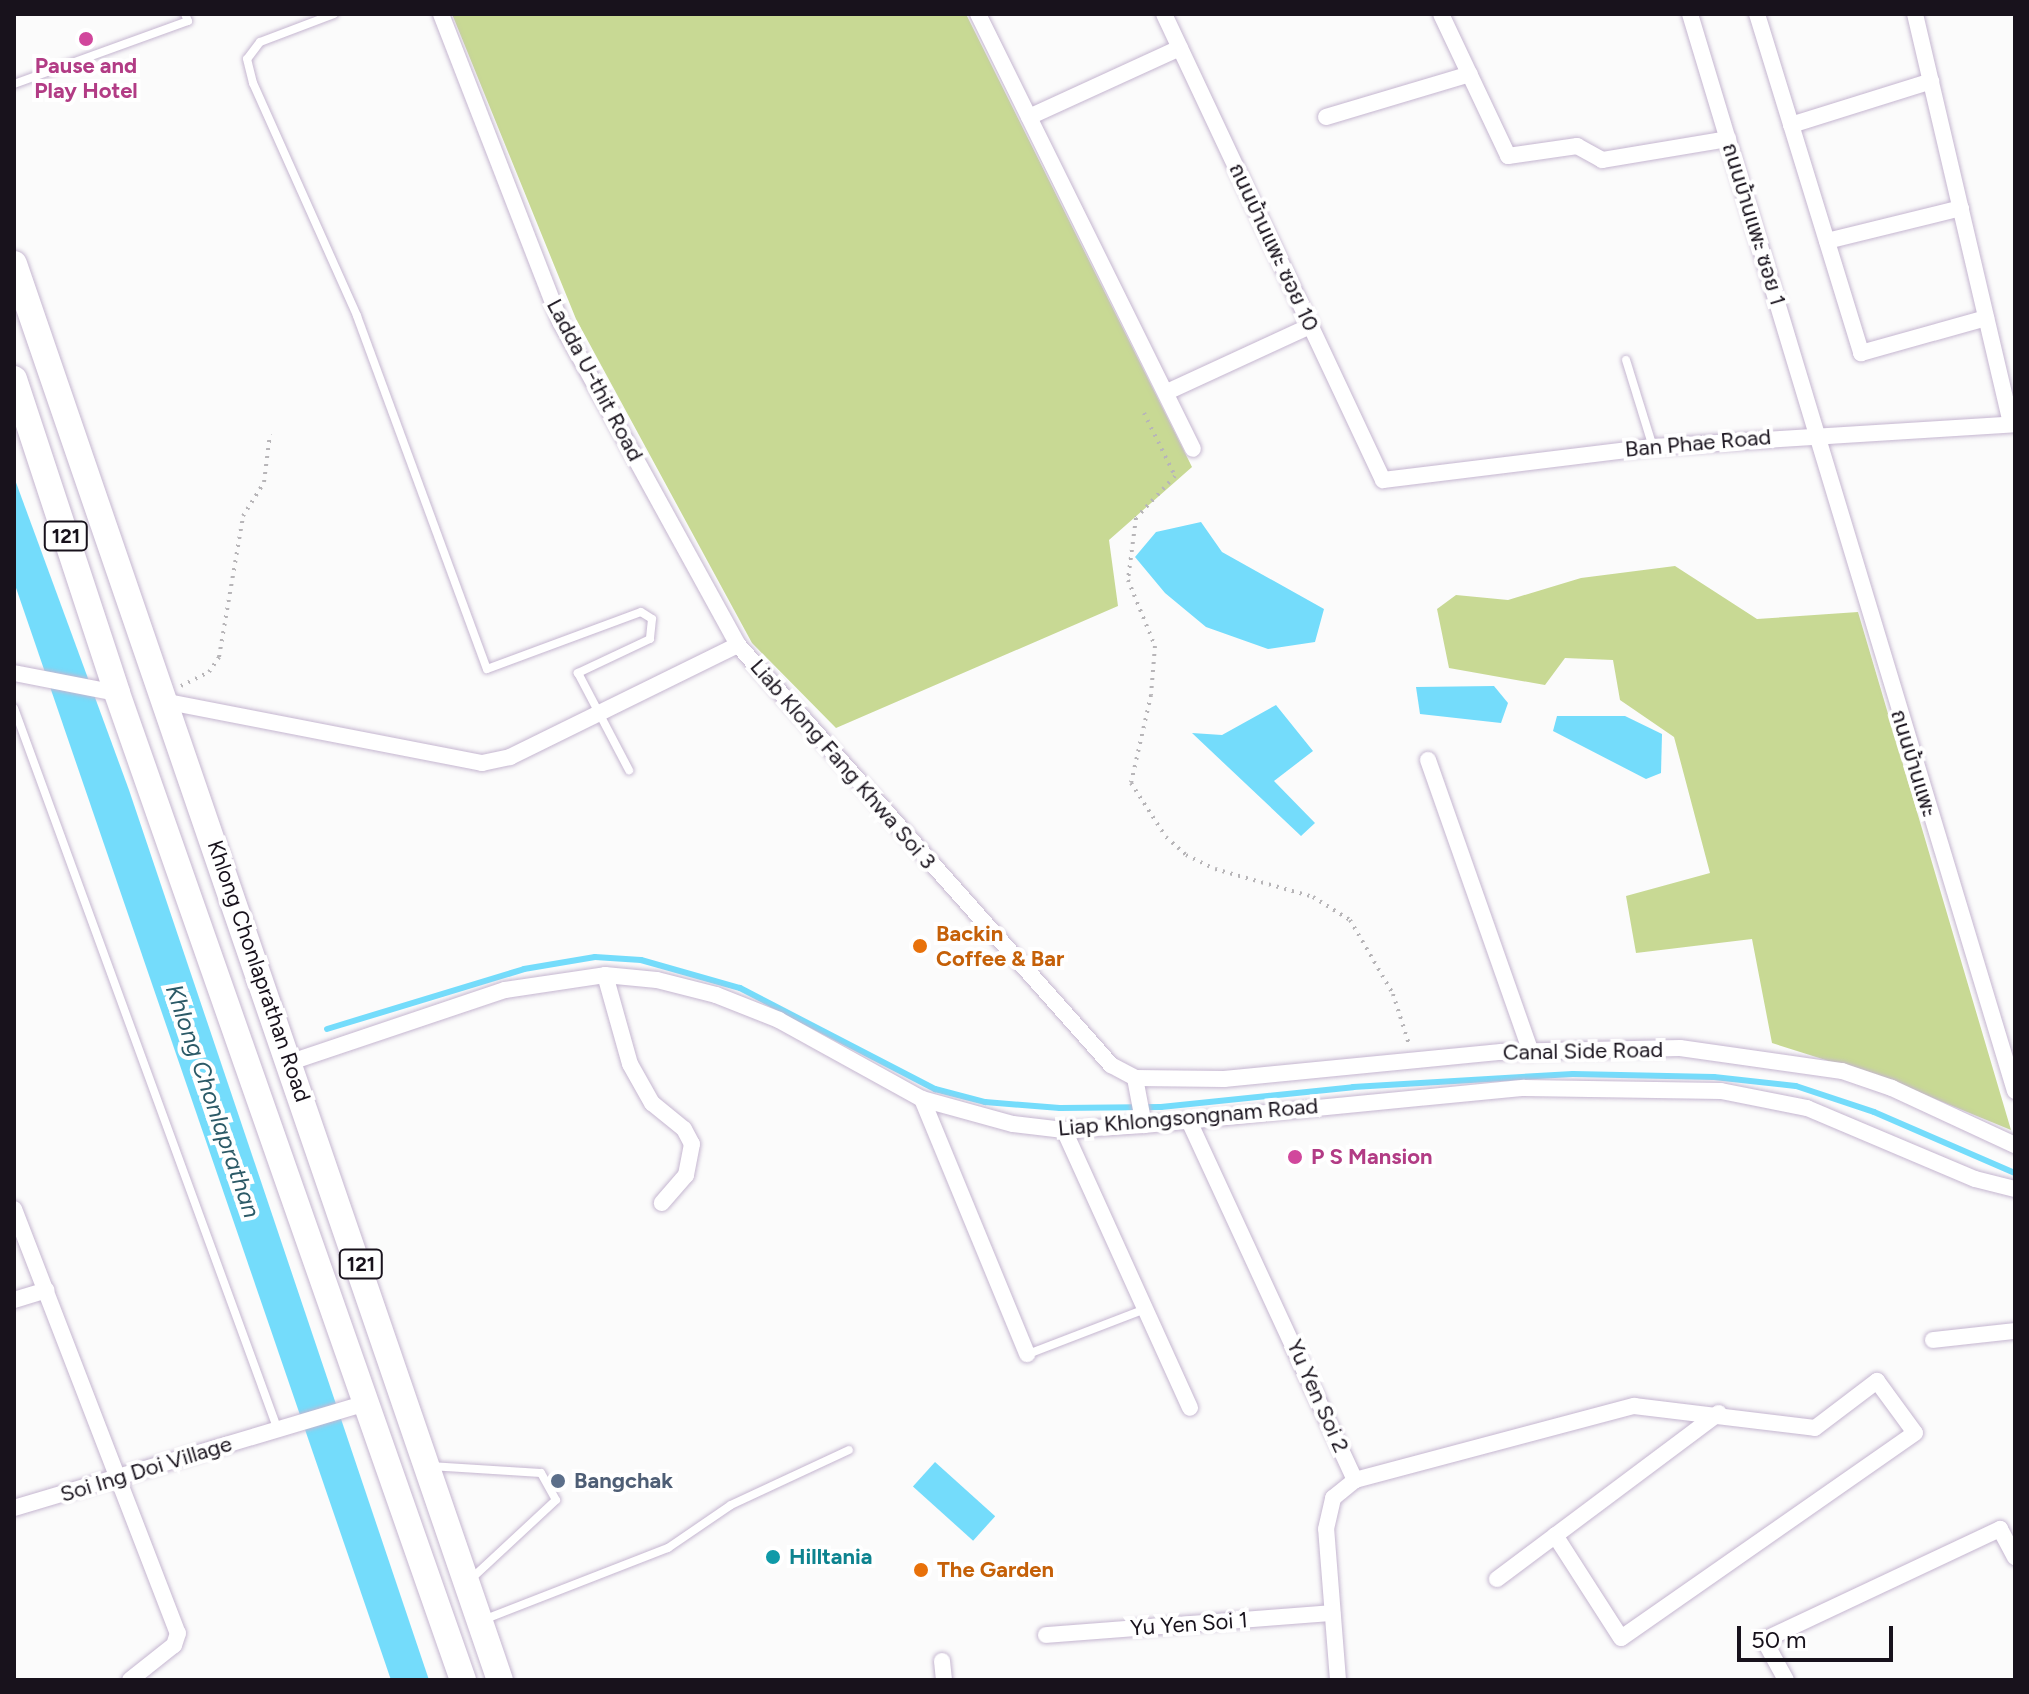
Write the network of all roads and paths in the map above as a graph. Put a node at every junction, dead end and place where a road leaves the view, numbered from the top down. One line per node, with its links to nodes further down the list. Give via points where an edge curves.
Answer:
1 (185, 14): 13 (lane, via 188,21)
2 (334, 14): 40 (lane, via 260,42 247,59 253,83 357,316 487,669 641,612 652,619 650,639 578,673)
3 (441, 14): 35 (street, Ladda U-thit Road, via 561,323)
4 (978, 14): 14 (street)
5 (1164, 14): 10 (street, ถนนบ้านแพะ ซอย 10)
6 (1441, 14): 11 (street)
7 (1690, 14): 17 (street, ถนนบ้านแพะ ซอย 1)
8 (1757, 14): 16 (street)
9 (1915, 14): 12 (street)
10 (1180, 48): 14 (street); 22 (street, ถนนบ้านแพะ ซอย 10)
11 (1470, 74): 15 (street); 17 (street, via 1508,156 1577,146 1602,160)
12 (1931, 81): 16 (street); 18 (street)
13 (14, 84)
14 (1029, 117): 25 (street)
15 (1326, 117)
16 (1791, 125): 19 (street)
17 (1728, 139): 29 (street, ถนนบ้านแพะ ซอย 1)
18 (1961, 208): 19 (street); 21 (street)
19 (1827, 241): 21 (street, via 1861,353)
20 (14, 264): 33 (main road, Khlong Chonlaprathan Road / 121)
21 (1986, 318): 27 (street)
22 (1310, 326): 25 (street); 32 (street, ถนนบ้านแพะ ซอย 10)
23 (1626, 360): 30 (lane)
24 (14, 379): 34 (main road, Khlong Chonlaprathan Road / 121)
25 (1167, 392): 31 (street)
26 (1144, 413): 47 (path, via 1175,476 1136,518 1128,580 1155,646 1151,695 1131,783 1166,837 1186,855 1215,869 1313,897 1350,920 1393,994)
27 (2013, 424): 29 (street, Ban Phae Road)
28 (270, 434): 38 (path, via 264,482 243,516 219,657 194,684)
29 (1818, 434): 30 (street, Ban Phae Road); 50 (street, ถนนบ้านแพะ)
30 (1653, 447): 32 (street, Ban Phae Road)
31 (1193, 449)
32 (1383, 480)
33 (136, 623): 34 (main road, via 145,665 137,679 119,671); 38 (main road, Khlong Chonlaprathan Road / 121)
34 (98, 631): 37 (main road, Khlong Chonlaprathan Road / 121)
35 (738, 645): 40 (street, Liab Klong Fang Khwa Soi 3); 49 (street, Liab Klong Fang Khwa Soi 3, via 1092,1048)
36 (14, 673): 37 (street)
37 (117, 693): 44 (main road, Khlong Chonlaprathan Road / 121)
38 (162, 695): 40 (street, Liab Klong Fang Khwa Soi 3, via 482,763 510,757); 41 (main road, Khlong Chonlaprathan Road / 121)
39 (14, 708): 68 (lane)
40 (598, 714): 43 (lane)
41 (174, 733): 44 (main road, via 165,723 158,727 182,802); 48 (main road, Khlong Chonlaprathan Road / 121)
42 (1428, 760): 46 (street)
43 (629, 770)
44 (171, 848): 65 (main road, Khlong Chonlaprathan Road / 121)
45 (605, 975): 48 (street, Liap Khlongsongnam Road, via 505,990); 51 (street, Liap Khlongsongnam Road, via 657,980 716,995 779,1020); 57 (street, via 630,1064 652,1103 684,1129 692,1144 686,1175)
46 (1531, 1052): 47 (street, Canal Side Road); 55 (street, Canal Side Road, via 1680,1048 1781,1059 1892,1088)
47 (1415, 1060): 49 (street, Canal Side Road, via 1224,1079)
48 (291, 1062): 70 (main road, Khlong Chonlaprathan Road / 121)
49 (1135, 1078): 53 (street)
50 (2015, 1091)
51 (922, 1099): 54 (street, Liap Khlongsongnam Road, via 974,1117); 64 (street)
52 (1189, 1121): 53 (street, Liap Khlongsongnam Road); 56 (street, Liap Khlongsongnam Road, via 1524,1088 1721,1091 1807,1108 1975,1179); 72 (street, Yu Yen Soi 2)
53 (1144, 1125): 54 (street, Liap Khlongsongnam Road)
54 (1064, 1130): 61 (street)
55 (2015, 1145)
56 (2015, 1189)
57 (662, 1203)
58 (14, 1209): 59 (street)
59 (46, 1290): 60 (street); 71 (street)
60 (14, 1300)
61 (1145, 1309): 64 (lane); 66 (street)
62 (2015, 1331): 63 (street)
63 (1933, 1340)
64 (1027, 1354)
65 (367, 1403): 68 (street, Soi Ing Doi Village); 83 (main road, Khlong Chonlaprathan Road / 121)
66 (1190, 1408)
67 (1719, 1413): 72 (street, via 1634,1406 1594,1413); 74 (street); 74 (street, via 1815,1428 1877,1381 1915,1433 1621,1638)
68 (278, 1430): 71 (street, Soi Ing Doi Village)
69 (849, 1450): 79 (lane, via 731,1505 668,1548)
70 (430, 1466): 77 (main road, Khlong Chonlaprathan Road / 121); 77 (lane, via 541,1473 556,1500)
71 (120, 1478): 73 (street, Soi Ing Doi Village); 82 (street, via 178,1633 174,1645)
72 (1355, 1480): 78 (street, Yu Yen Soi 2, via 1333,1498 1326,1529)
73 (14, 1508)
74 (1555, 1535): 76 (street)
75 (2015, 1557): 87 (street, via 2000,1529 1764,1640)
76 (1497, 1579)
77 (469, 1581): 79 (main road, Khlong Chonlaprathan Road / 121)
78 (1332, 1613): 80 (street, Yu Yen Soi 1); 86 (street, Yu Yen Soi 2)
79 (482, 1621): 84 (main road, Khlong Chonlaprathan Road / 121)
80 (1046, 1635)
81 (942, 1661): 85 (street)
82 (130, 1680)
83 (463, 1680)
84 (500, 1680)
85 (944, 1680)
86 (1338, 1680)
87 (1786, 1680)

